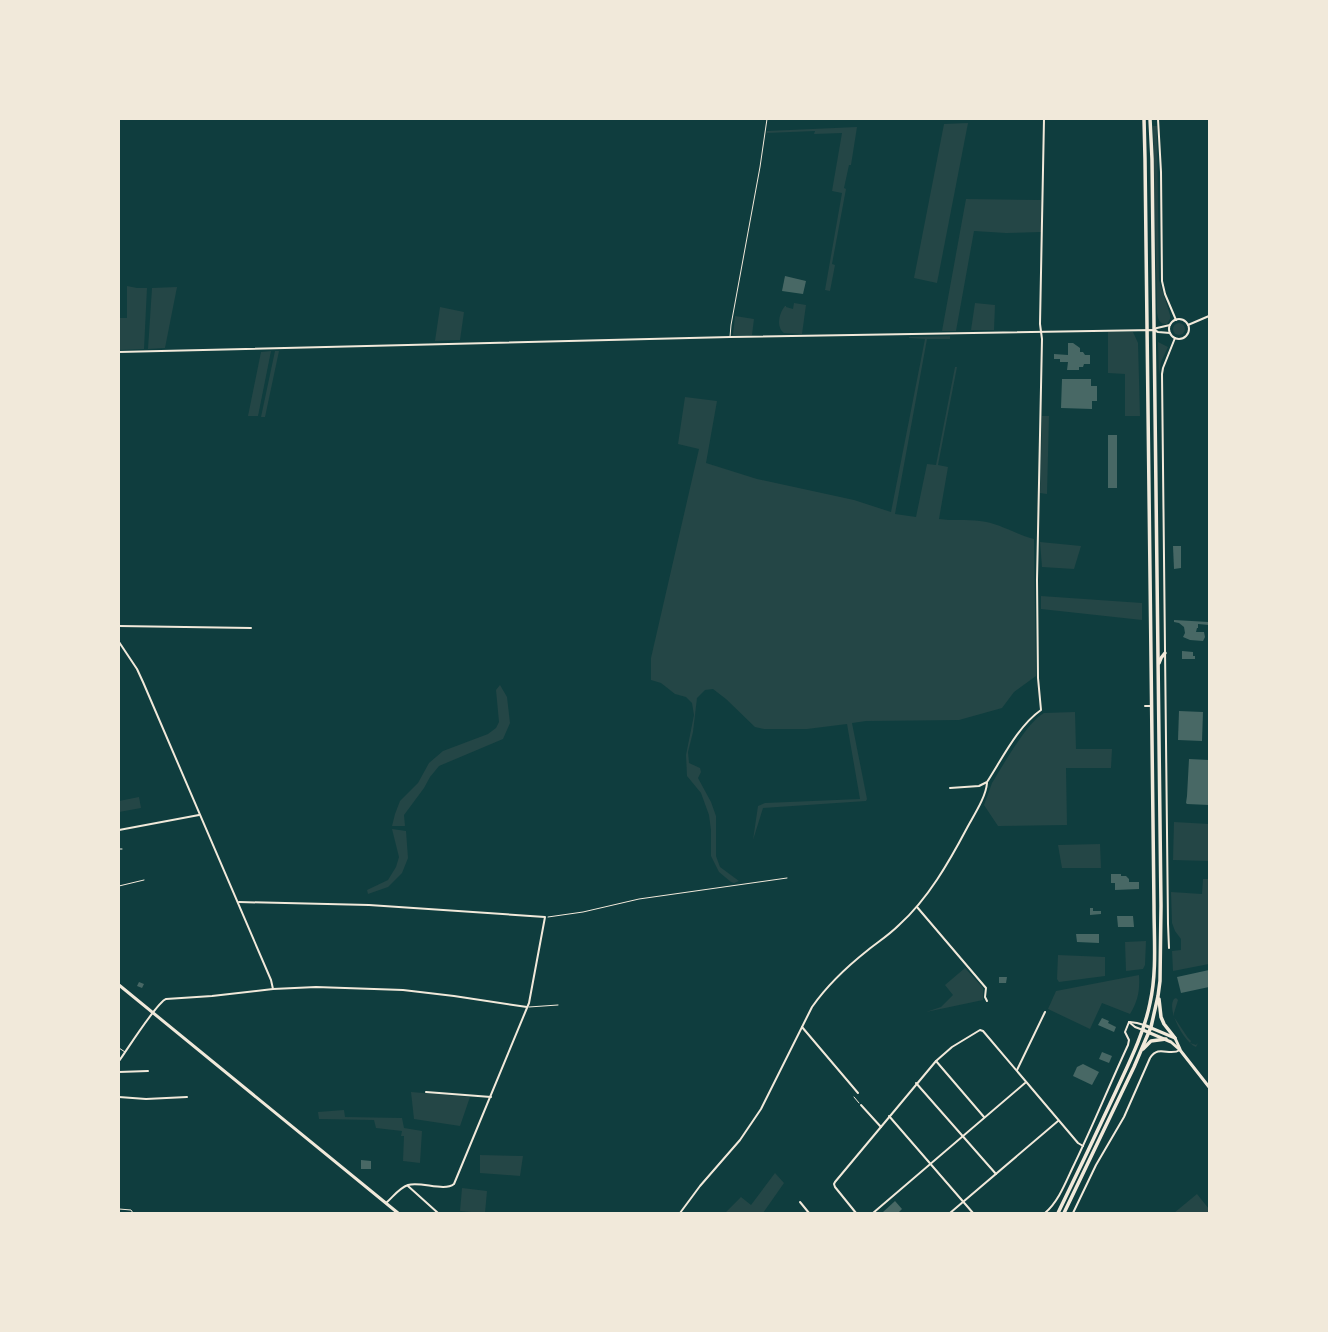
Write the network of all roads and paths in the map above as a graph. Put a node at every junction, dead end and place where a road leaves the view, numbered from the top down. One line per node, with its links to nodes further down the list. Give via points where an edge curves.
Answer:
1 (767, 119): 14 (lane)
2 (1044, 119): 12 (street, via 1040,324)
3 (1144, 119): 10 (main road)
4 (1150, 119): 11 (main road)
5 (1158, 119): 7 (street, via 1162,281)
6 (1209, 316): 9 (street)
7 (1176, 320): 8 (street); 9 (street, via 1184,321)
8 (1170, 325): 11 (street); 13 (street)
9 (1188, 325): 15 (street, via 1186,336 1181,339)
10 (1148, 330): 11 (street); 12 (street); 23 (main road)
11 (1154, 330): 13 (street); 21 (main road)
12 (1042, 332): 14 (street); 24 (street, via 1037,580 1038,678 1041,710 1034,714 1017,736)
13 (1170, 333): 15 (street)
14 (730, 337): 16 (street)
15 (1175, 338): 20 (street, via 1162,374)
16 (119, 352)
17 (119, 626): 18 (street)
18 (251, 628)
19 (119, 642): 26 (street, via 137,669)
20 (1165, 653): 21 (main road); 36 (street)
21 (1158, 664): 39 (main road, via 1161,947)
22 (1145, 706): 23 (street)
23 (1152, 706): 46 (main road, via 1154,953 1152,994)
24 (987, 782): 25 (street, via 979,786); 34 (street, via 979,805 960,842)
25 (950, 788)
26 (200, 815): 27 (street); 33 (street)
27 (119, 830)
28 (119, 849): 29 (lane)
29 (122, 849)
30 (787, 878): 35 (path, via 639,899 583,912)
31 (144, 880): 32 (lane)
32 (119, 886)
33 (239, 902): 35 (street, via 369,905); 38 (street)
34 (917, 907): 40 (street, via 986,988); 47 (street, via 820,995)
35 (545, 917): 42 (street)
36 (1169, 948)
37 (119, 985): 43 (main road)
38 (273, 989): 42 (street, via 316,987 403,990); 43 (street, via 166,999)
39 (1158, 996): 48 (main road); 51 (main road, via 1161,1017)
40 (987, 1001)
41 (558, 1005): 42 (lane)
42 (527, 1007): 69 (street)
43 (153, 1012): 56 (street); 85 (main road)
44 (1045, 1012): 59 (street)
45 (1129, 1022): 46 (street); 49 (street, via 1135,1028); 77 (street, via 1125,1032 1129,1040 1128,1045)
46 (1144, 1025): 48 (main road); 49 (main road)
47 (802, 1027): 66 (street); 90 (street, via 761,1109 740,1140)
48 (1150, 1027): 50 (main road); 51 (main road)
49 (1143, 1030): 50 (main road); 97 (main road)
50 (1149, 1032): 52 (main road); 55 (main road)
51 (1175, 1038): 54 (main road)
52 (1166, 1039): 54 (main road); 55 (main road, via 1151,1041)
53 (119, 1048): 56 (lane)
54 (1180, 1050): 64 (main road); 82 (street, via 1175,1053 1158,1051 1152,1054 1124,1117)
55 (1141, 1051): 81 (main road)
56 (125, 1052): 57 (street)
57 (119, 1061)
58 (936, 1061): 59 (street, via 952,1047 980,1030); 62 (street); 73 (street)
59 (1017, 1070): 63 (street)
60 (148, 1071): 61 (street)
61 (119, 1072)
62 (916, 1083): 72 (street); 76 (street)
63 (1025, 1083): 73 (street); 74 (street)
64 (1209, 1087)
65 (426, 1092): 69 (street)
66 (858, 1092)
67 (119, 1097): 68 (street)
68 (187, 1097)
69 (491, 1097): 80 (street, via 454,1184 450,1187)
70 (854, 1097): 71 (path)
71 (861, 1105): 75 (street)
72 (889, 1116): 75 (street); 78 (street)
73 (984, 1117): 76 (street)
74 (1058, 1121): 77 (street, via 1078,1144); 79 (street)
75 (881, 1127): 92 (street, via 834,1184)
76 (962, 1136): 78 (street); 79 (street)
77 (1083, 1146): 96 (street, via 1056,1200)
78 (930, 1163): 83 (street); 93 (street)
79 (996, 1174): 83 (street)
80 (408, 1185): 85 (street); 89 (street)
81 (1074, 1191): 82 (street); 98 (main road)
82 (1082, 1195): 99 (street)
83 (963, 1201): 94 (street); 95 (street)
84 (800, 1202): 91 (street)
85 (386, 1203): 88 (main road)
86 (119, 1209): 87 (lane, via 130,1210)
87 (133, 1213)
88 (398, 1213)
89 (438, 1213)
90 (680, 1213)
91 (809, 1213)
92 (856, 1213)
93 (873, 1213)
94 (950, 1213)
95 (973, 1213)
96 (1045, 1213)
97 (1058, 1213)
98 (1064, 1213)
99 (1073, 1213)

